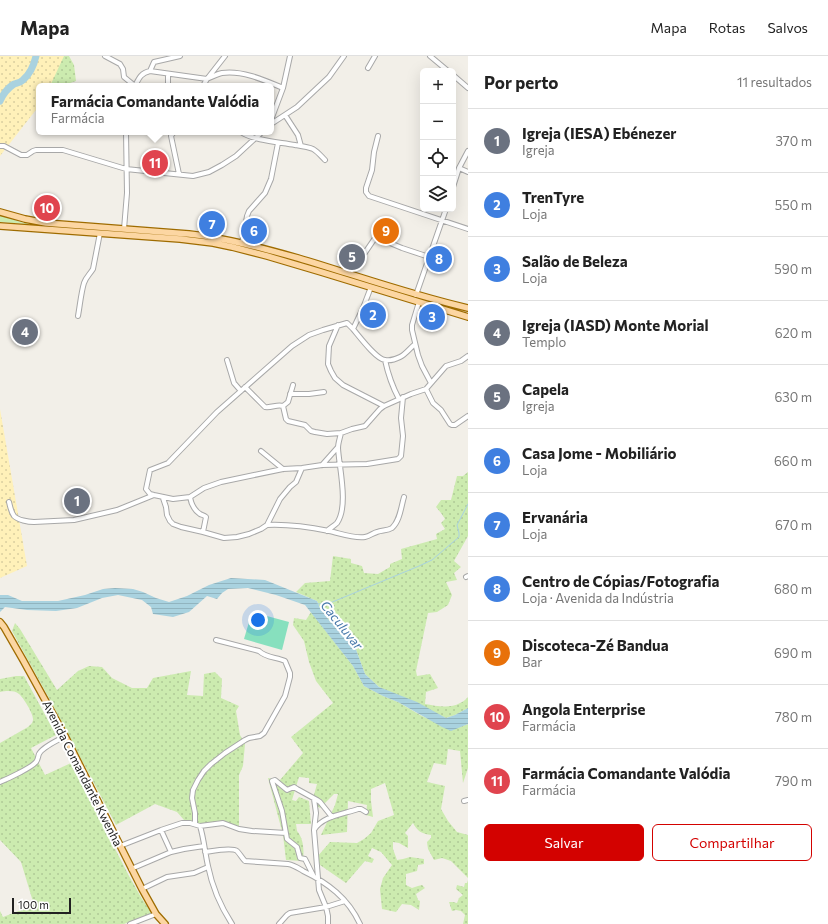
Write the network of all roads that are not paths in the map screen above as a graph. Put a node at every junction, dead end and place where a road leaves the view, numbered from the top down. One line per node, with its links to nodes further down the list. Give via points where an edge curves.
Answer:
1 (105, 56): 16 (street, via 120,64 124,77)
2 (156, 56): 9 (street)
3 (180, 56): 9 (street)
4 (225, 56): 15 (street)
5 (290, 56): 22 (street)
6 (344, 56): 25 (street, via 329,77)
7 (375, 56): 10 (street)
8 (430, 56): 11 (street)
9 (154, 62): 12 (street)
10 (368, 68)
11 (444, 68)
12 (150, 71): 13 (street); 17 (street, via 142,74)
13 (168, 74): 15 (street); 18 (street)
14 (456, 78): 23 (street)
15 (207, 79): 19 (street); 20 (street, via 221,73 232,73 244,74)
16 (131, 83)
17 (136, 83)
18 (168, 83)
19 (205, 83)
20 (271, 83)
21 (274, 84): 22 (street)
22 (283, 88): 24 (street)
23 (468, 88)
24 (274, 112)
25 (285, 115): 26 (street); 35 (street, via 298,135)
26 (274, 122)
27 (126, 135): 39 (street)
28 (172, 135): 41 (street)
29 (246, 135): 32 (street)
30 (259, 135): 32 (street)
31 (378, 136): 45 (street, via 366,188 369,196)
32 (256, 138): 33 (street); 41 (street, via 236,156 209,172 193,176)
33 (278, 142): 35 (street); 50 (street, via 271,179 265,193 249,211)
34 (0, 146): 39 (street, via 24,156 36,150 63,150)
35 (301, 146): 37 (street, via 317,152)
36 (468, 151): 38 (street)
37 (325, 160)
38 (459, 168): 40 (street); 42 (street)
39 (126, 169): 41 (street); 48 (street)
40 (468, 172)
41 (179, 174)
42 (456, 178)
43 (0, 212): 48 (main road, via 35,221)
44 (445, 212): 45 (street)
45 (442, 220): 47 (street); 51 (street)
46 (0, 226): 49 (main road)
47 (468, 229)
48 (124, 230): 50 (main road, via 210,236)
49 (100, 233): 53 (main road, via 192,240 232,247); 57 (street, via 93,269 84,283)
50 (242, 243): 52 (main road)
51 (429, 257): 52 (street, via 375,238 358,263); 54 (street)
52 (342, 272): 54 (main road)
53 (371, 287): 55 (main road); 60 (street)
54 (416, 295): 56 (main road)
55 (419, 302): 58 (main road); 61 (street, via 412,325)
56 (468, 308)
57 (78, 316)
58 (468, 317)
59 (338, 325): 60 (street, via 347,323); 67 (street, via 309,335 292,346); 74 (street, via 328,346 328,364 331,371 342,385)
60 (353, 329): 64 (street, via 381,359)
61 (415, 344): 64 (street, via 401,356); 65 (street)
62 (468, 356): 65 (street, via 446,366)
63 (227, 360): 69 (street, via 234,383)
64 (385, 360): 72 (street, via 391,384)
65 (431, 383): 68 (street)
66 (293, 385): 71 (street)
67 (245, 387): 69 (street); 73 (street, via 265,407)
68 (426, 389): 72 (street); 75 (street, via 434,405 452,425)
69 (241, 391): 83 (street, via 168,463 150,470 146,489)
70 (324, 392): 71 (street)
71 (290, 394): 73 (street, via 288,402)
72 (401, 398): 74 (street); 80 (street, via 400,418 403,436 400,458)
73 (283, 406): 76 (street, via 288,421 305,425 315,432)
74 (384, 406): 76 (street, via 365,426)
75 (468, 416)
76 (341, 433): 77 (street)
77 (338, 447): 79 (street); 80 (street)
78 (261, 451): 82 (street)
79 (322, 465): 80 (street); 81 (street)
80 (340, 465): 89 (street, via 342,507 336,523)
81 (302, 468): 82 (street); 88 (street, via 296,482 280,499)
82 (283, 469): 84 (street, via 221,482 204,488)
83 (154, 495): 86 (street); 87 (street, via 117,510 74,520 34,522 16,517)
84 (190, 497): 86 (street); 90 (street, via 193,506 206,517)
85 (404, 497): 89 (street, via 399,518 391,529 364,537)
86 (163, 498): 90 (street, via 167,515 173,524)
87 (9, 502)
88 (267, 525): 89 (street); 90 (street, via 237,537 224,538)
89 (327, 531)
90 (203, 532)
91 (0, 622): 93 (main road, Avenida Comandante Kwenha)
92 (216, 640): 98 (street, via 285,661 290,677 284,699 264,733 248,738 225,753 211,764 198,780 192,798)
93 (65, 736): 94 (street, via 44,748 32,766); 103 (main road, Avenida Comandante Kwenha)
94 (0, 782)
95 (314, 798): 97 (street); 101 (street); 102 (street, via 294,787 287,790 275,780 272,781)
96 (366, 812): 97 (street, via 358,809)
97 (332, 817): 101 (street)
98 (195, 824): 99 (street); 100 (street, via 182,823)
99 (200, 826): 102 (street, via 223,824 239,829); 104 (street)
100 (161, 830): 103 (street); 105 (street)
101 (314, 830): 110 (street)
102 (286, 833): 109 (street, via 288,841 296,847 300,858 305,859)
103 (120, 846): 108 (main road, Avenida Comandante Kwenha)
104 (204, 846): 105 (street); 106 (street)
105 (171, 852): 108 (street)
106 (205, 852): 107 (street); 109 (street, via 230,849 237,851 245,861 293,865)
107 (208, 867): 111 (street, via 194,873 167,877); 117 (street, via 222,907)
108 (132, 869): 111 (main road, Avenida Comandante Kwenha)
109 (313, 875): 110 (street)
110 (318, 878): 112 (street); 113 (street, via 319,890)
111 (142, 889): 114 (main road, Avenida Comandante Kwenha)
112 (345, 901): 113 (street); 120 (street)
113 (326, 907): 118 (street, via 290,913); 119 (street)
114 (156, 914): 115 (street); 116 (main road, Avenida Comandante Kwenha)
115 (130, 924)
116 (165, 924)
117 (232, 924)
118 (279, 924)
119 (328, 924)
120 (360, 924)

